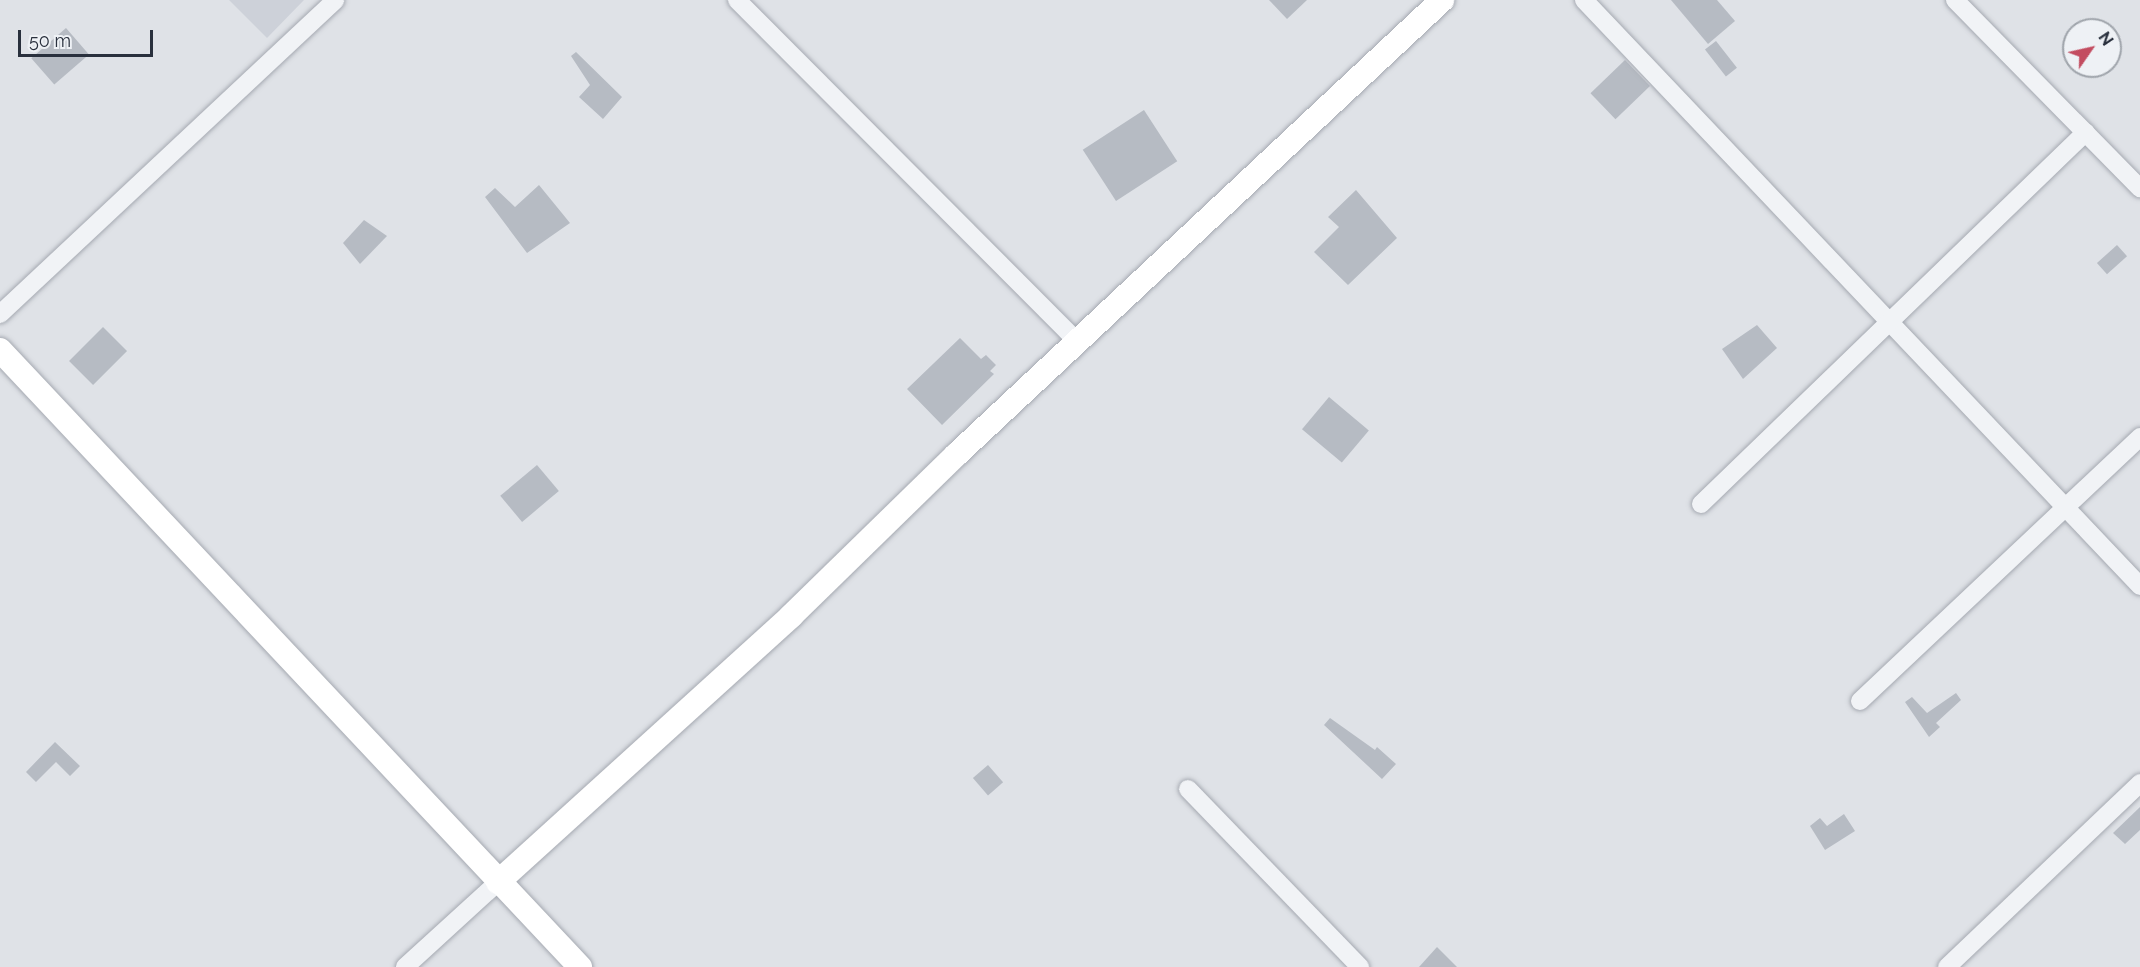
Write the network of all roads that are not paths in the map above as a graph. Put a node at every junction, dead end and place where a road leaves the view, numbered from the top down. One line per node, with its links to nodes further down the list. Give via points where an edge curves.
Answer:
1 (335, 0): 8 (street)
2 (737, 0): 10 (street)
3 (1442, 0): 10 (street)
4 (1584, 0): 9 (street)
5 (1955, 0): 6 (street)
6 (2085, 132): 7 (street); 9 (street)
7 (2140, 188)
8 (0, 314)
9 (1888, 321): 13 (street); 14 (street)
10 (1078, 342): 19 (street, via 791,616)
11 (0, 350): 19 (street)
12 (2140, 438): 14 (street)
13 (1701, 504)
14 (2065, 508): 15 (street); 16 (street)
15 (2140, 586)
16 (1860, 701)
17 (2140, 783): 23 (street)
18 (1188, 789): 22 (street)
19 (498, 882): 20 (street); 21 (street)
20 (405, 967)
21 (580, 967)
22 (1360, 967)
23 (1947, 967)

